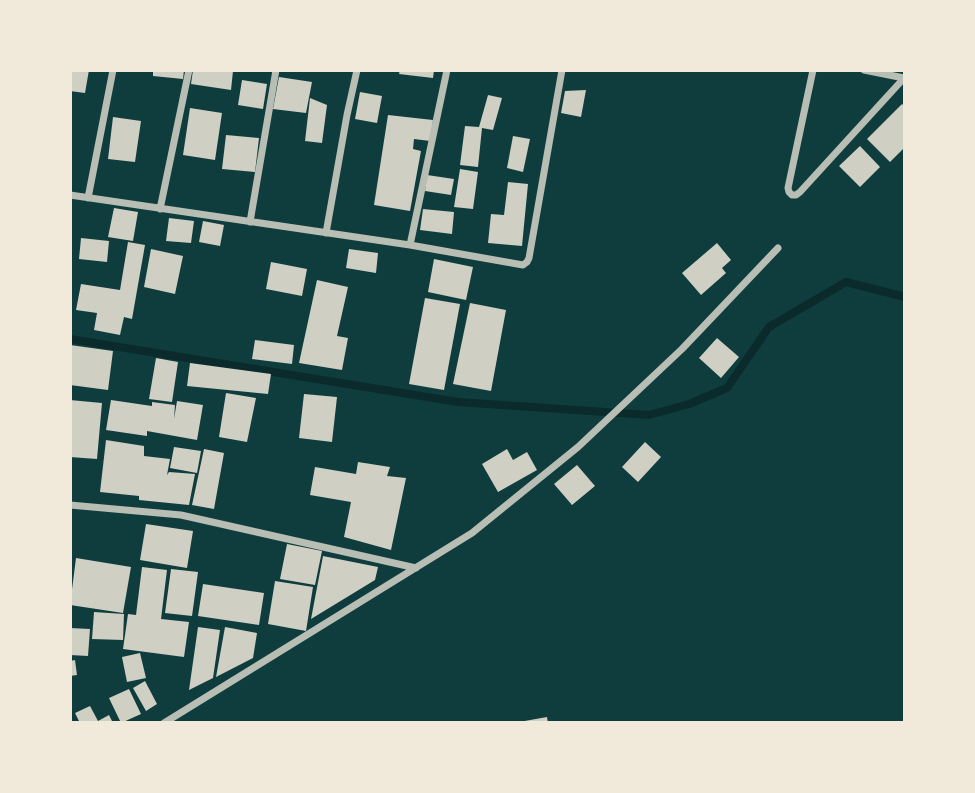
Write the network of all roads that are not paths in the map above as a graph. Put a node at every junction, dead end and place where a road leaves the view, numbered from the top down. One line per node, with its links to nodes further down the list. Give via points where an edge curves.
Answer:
1 (113, 70): 11 (street)
2 (189, 70): 12 (street)
3 (276, 70): 13 (street)
4 (357, 70): 14 (street)
5 (447, 70): 15 (street)
6 (562, 70): 15 (street, via 527,262 523,265)
7 (813, 70): 9 (street, via 788,187 792,195 800,192)
8 (864, 70): 9 (street)
9 (905, 77)
10 (70, 195): 11 (street)
11 (88, 198): 12 (street)
12 (160, 209): 13 (street)
13 (250, 222): 14 (street)
14 (326, 233): 15 (street)
15 (410, 245)
16 (778, 248): 18 (street, via 682,349 578,447 472,533)
17 (70, 505): 18 (street, via 181,515)
18 (416, 568): 19 (street)
19 (164, 723)

